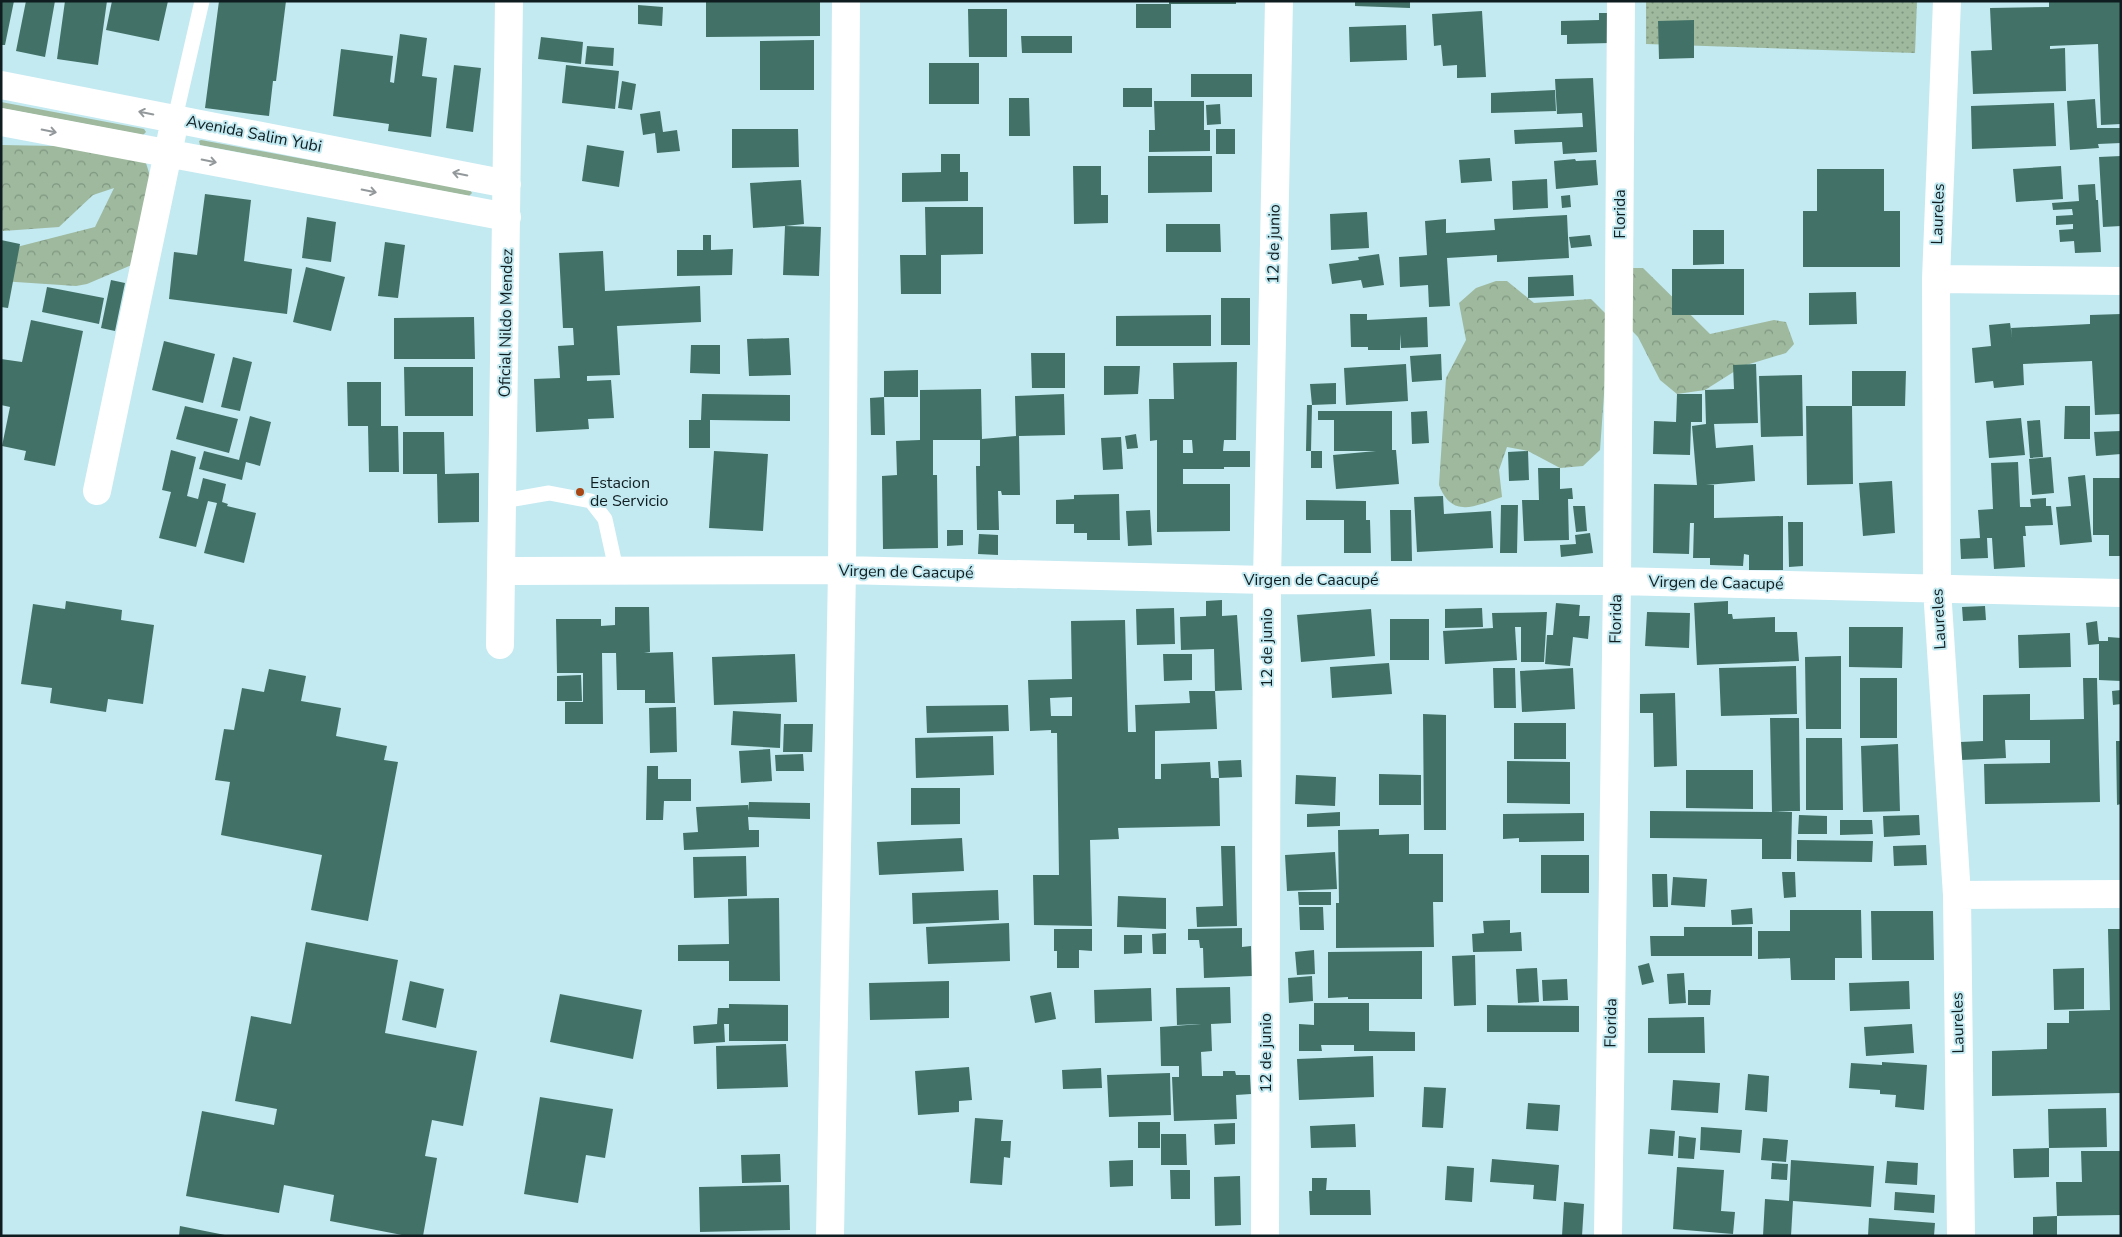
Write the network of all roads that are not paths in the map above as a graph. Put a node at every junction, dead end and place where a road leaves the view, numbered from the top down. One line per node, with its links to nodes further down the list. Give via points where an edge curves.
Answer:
1 (202, 1): 8 (lane)
2 (509, 1): 11 (street, Oficial Nildo Mendez)
3 (846, 1): 18 (street)
4 (1279, 1): 20 (street, 12 de junio)
5 (1621, 1): 21 (street, Florida)
6 (1947, 1): 13 (street, Laureles)
7 (1, 85): 8 (street, Avenida Salim Yubi, one-way to 7)
8 (175, 118): 10 (street); 11 (street, Avenida Salim Yubi, one-way to 8)
9 (1, 122): 10 (street, one-way to 10)
10 (168, 153): 12 (street, one-way to 12); 15 (street)
11 (507, 184): 12 (street, Oficial Nildo Mendez)
12 (507, 217): 16 (street, Oficial Nildo Mendez)
13 (1936, 279): 14 (street); 22 (street, Laureles)
14 (2121, 281)
15 (97, 491)
16 (503, 501): 17 (lane, via 550,493 590,501 605,519); 19 (street, Oficial Nildo Mendez)
17 (616, 569): 18 (street, Virgen de Caacupé); 19 (street, Virgen de Caacupé)
18 (842, 570): 20 (street, Virgen de Caacupé); 27 (street)
19 (502, 571): 24 (street, Oficial Nildo Mendez)
20 (1267, 580): 21 (street, Virgen de Caacupé); 28 (street, 12 de junio)
21 (1617, 581): 22 (street, Virgen de Caacupé); 29 (street, Florida)
22 (1937, 589): 23 (street, Virgen de Caacupé); 25 (street, Laureles)
23 (2121, 593)
24 (500, 645)
25 (1956, 894): 26 (street); 30 (street, Laureles)
26 (2121, 894)
27 (830, 1236)
28 (1265, 1236)
29 (1608, 1236)
30 (1961, 1236)

